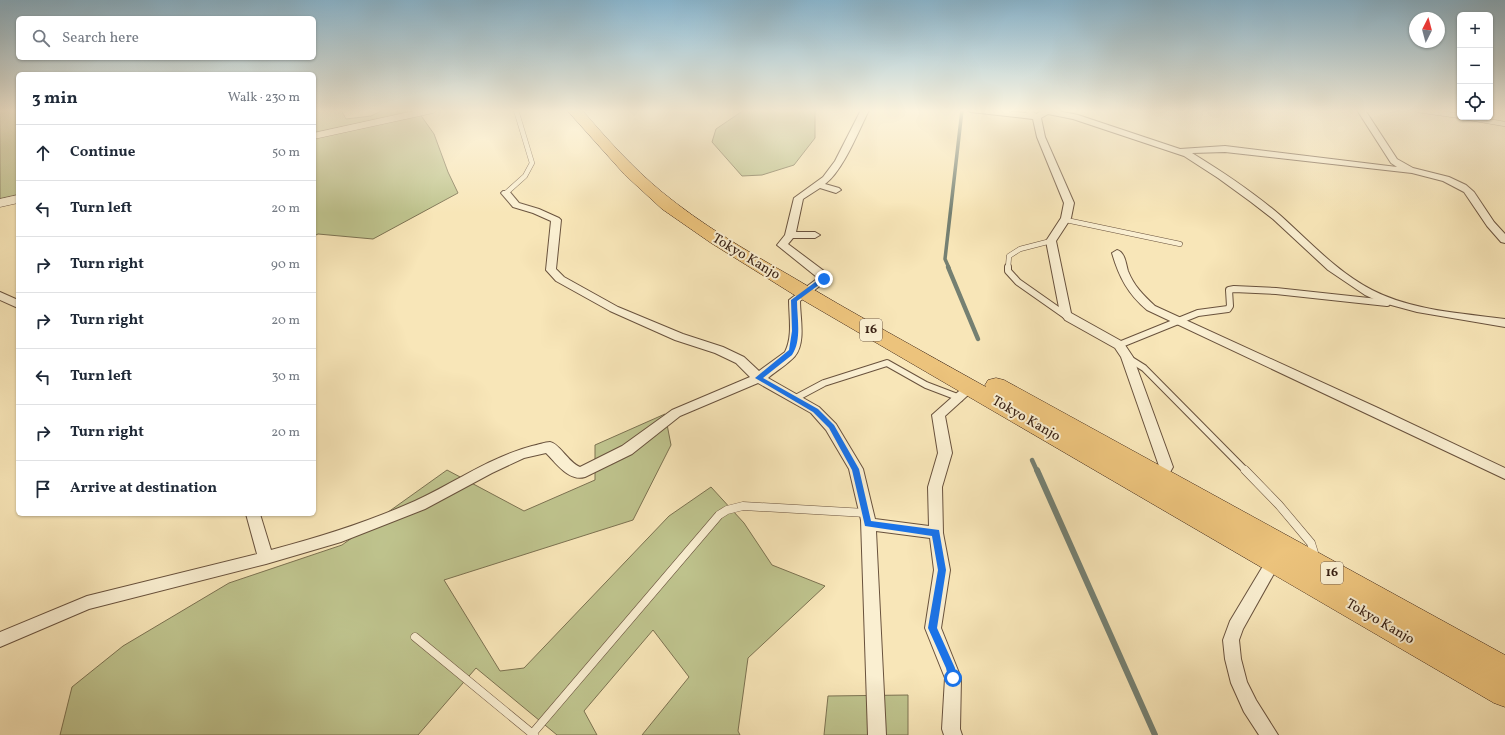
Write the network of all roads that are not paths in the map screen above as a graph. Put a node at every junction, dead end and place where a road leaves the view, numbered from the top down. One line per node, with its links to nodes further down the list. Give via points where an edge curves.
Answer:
1 (527, 144): 12 (lane, via 532,162 531,169)
2 (604, 144): 22 (highway, Tokyo Kanjo / 16, via 667,204 707,234)
3 (623, 144): 22 (highway, Tokyo Kanjo / 16, via 659,182 702,216)
4 (848, 144): 10 (street, via 839,161)
5 (1044, 144): 15 (street, via 1069,203 1070,209)
6 (1156, 144): 8 (street)
7 (1383, 144): 9 (street, via 1394,161)
8 (1179, 152): 9 (street, via 1226,149); 24 (street, via 1204,164 1276,217 1357,287)
9 (1411, 171): 18 (street, via 1462,186)
10 (820, 185): 11 (street); 16 (street, via 799,198)
11 (836, 190)
12 (506, 193): 31 (street, via 516,206 556,220 551,270 560,279 614,309 740,360)
13 (16, 199): 14 (street)
14 (0, 203)
15 (1066, 220): 19 (street); 20 (lane)
16 (790, 235): 17 (street); 22 (street, via 782,245 820,273 824,279)
17 (815, 235)
18 (1505, 240)
19 (1051, 241): 26 (street); 26 (lane, via 1020,249 1009,256 1008,271 1018,282)
20 (1180, 244)
21 (1117, 253): 27 (street, via 1128,285 1140,299 1151,308)
22 (809, 288): 31 (street, via 794,300 795,331 790,354); 32 (highway, Tokyo Kanjo / 16); 35 (highway, Tokyo Kanjo / 16)
23 (0, 295): 25 (street)
24 (1393, 303): 27 (lane, via 1234,289 1228,290 1228,309 1198,314); 28 (street)
25 (16, 304)
26 (1069, 317): 29 (street)
27 (1177, 321): 29 (lane); 34 (street)
28 (1505, 324)
29 (1119, 345): 30 (street)
30 (1126, 357): 35 (street, via 1166,467); 41 (lane, via 1144,368 1279,505 1311,543)
31 (759, 378): 33 (street); 39 (street, via 676,413 627,450 580,473 568,468 549,447 521,454 420,505 336,538)
32 (965, 393): 33 (lane, via 926,385 887,363 824,383); 35 (highway, Tokyo Kanjo / 16); 38 (street, via 938,415 945,453 935,487)
33 (794, 399): 37 (street, via 816,410 831,427 856,469)
34 (1505, 474)
35 (1155, 484): 40 (highway, Tokyo Kanjo / 16); 41 (highway, Tokyo Kanjo / 16)
36 (255, 516): 39 (street)
37 (867, 518): 38 (street); 46 (lane, via 743,506 719,515); 47 (street, via 874,614)
38 (936, 533): 48 (street, via 942,570 933,628 953,678)
39 (266, 558): 43 (street, via 87,603)
40 (1274, 561): 45 (highway, Tokyo Kanjo / 16); 49 (street, via 1236,626 1231,640 1239,683)
41 (1318, 565): 44 (highway, Tokyo Kanjo / 16)
42 (415, 637): 46 (lane)
43 (0, 640)
44 (1505, 670)
45 (1505, 693)
46 (533, 734)
47 (877, 735)
48 (953, 735)
49 (1269, 735)

